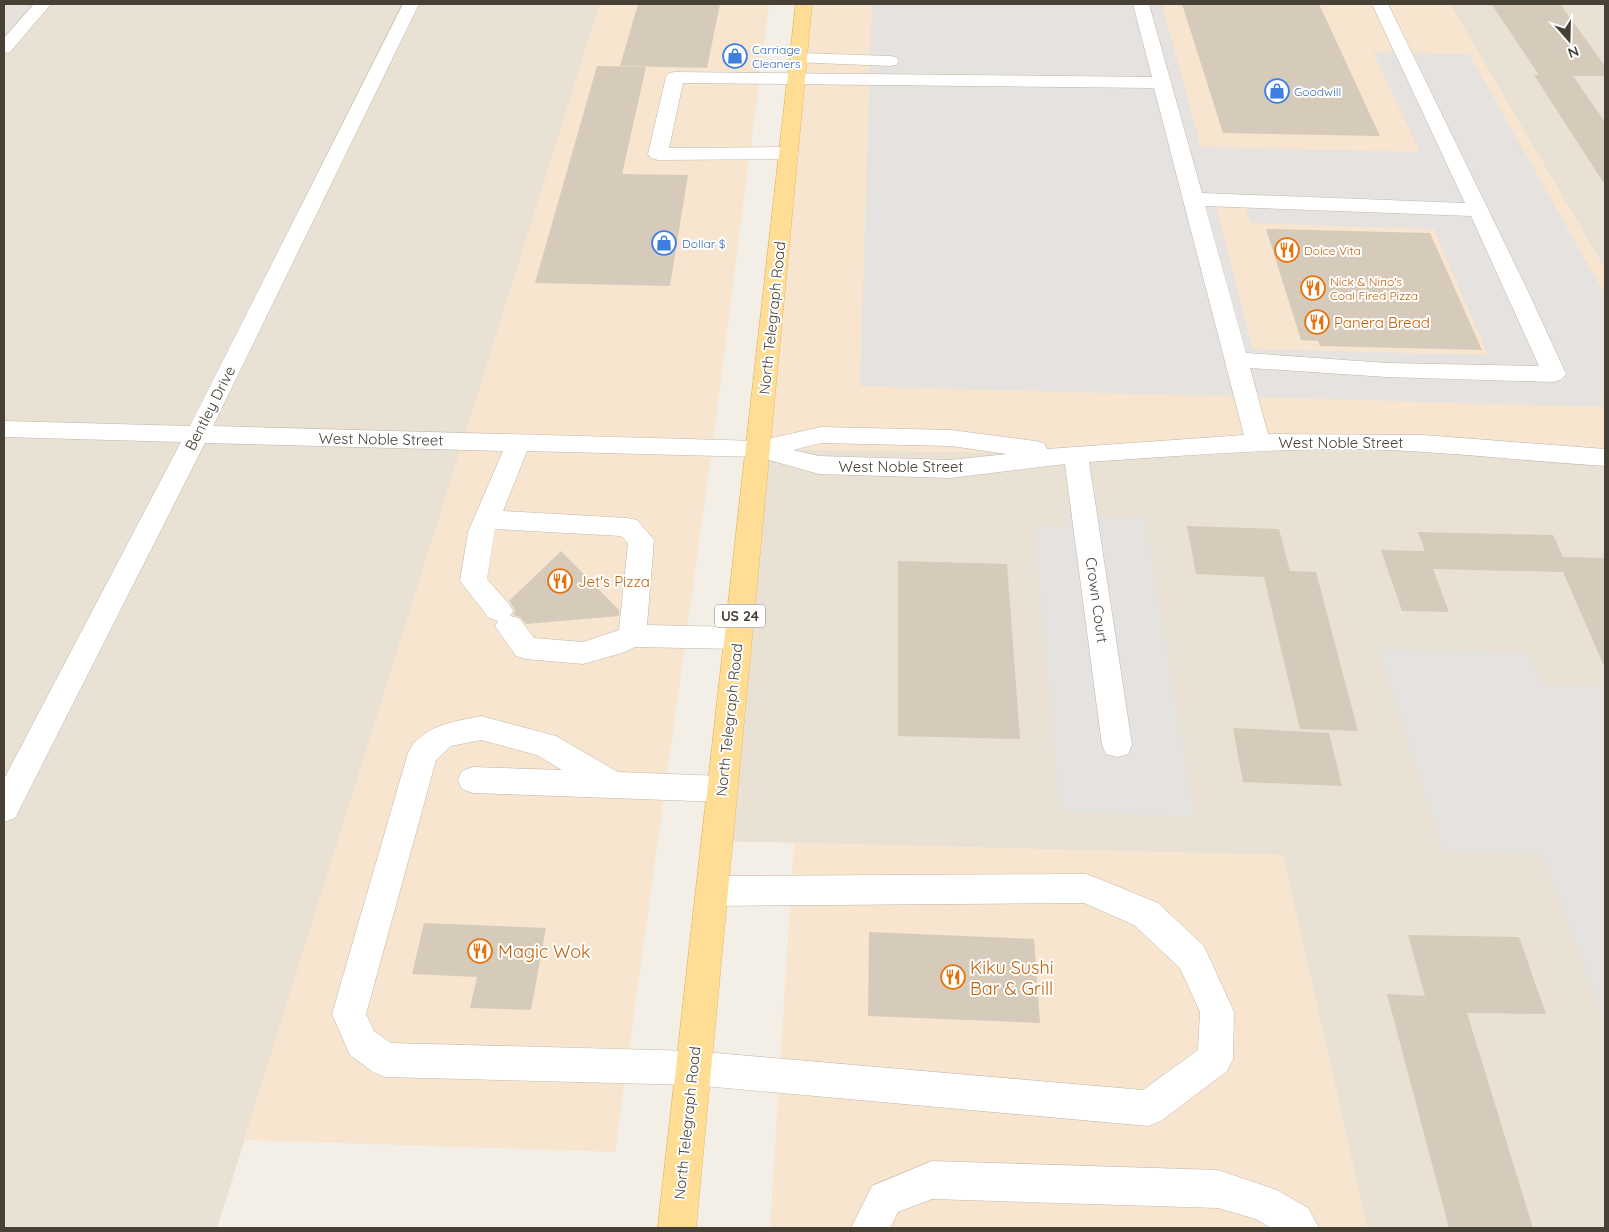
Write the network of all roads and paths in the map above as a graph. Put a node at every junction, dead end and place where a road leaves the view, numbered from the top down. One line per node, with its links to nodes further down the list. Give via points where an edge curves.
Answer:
1 (43, 4): 6 (street)
2 (411, 4): 16 (street, Bentley Drive)
3 (804, 4): 9 (main road, North Telegraph Road / US 24)
4 (1142, 4): 10 (street)
5 (1380, 4): 13 (street)
6 (4, 48)
7 (904, 61): 9 (street)
8 (1000, 64): 10 (street)
9 (798, 68): 10 (street); 11 (main road, North Telegraph Road / US 24); 11 (street, via 675,77 658,154)
10 (1161, 76): 12 (street)
11 (789, 153): 19 (main road, North Telegraph Road / US 24)
12 (1193, 199): 13 (street); 14 (street)
13 (1478, 210): 14 (street, via 1554,374 1387,370)
14 (1236, 360): 17 (street)
15 (4, 429): 16 (street, West Noble Street)
16 (197, 435): 18 (street, West Noble Street); 29 (street, Bentley Drive)
17 (1258, 442): 20 (street, West Noble Street); 21 (street, West Noble Street, via 1423,443)
18 (518, 443): 19 (street, West Noble Street); 22 (street)
19 (758, 449): 20 (street, West Noble Street, via 819,465 950,469); 24 (main road, North Telegraph Road / US 24)
20 (1076, 454): 25 (street, Crown Court)
21 (1605, 458)
22 (487, 519): 23 (street, via 628,527 641,540); 23 (street, via 481,532 473,582 526,648 583,653)
23 (632, 636): 24 (street)
24 (738, 638): 28 (main road, North Telegraph Road / US 24)
25 (1117, 745)
26 (473, 780): 27 (street)
27 (613, 785): 28 (street); 31 (street, via 545,745 481,728 443,736 423,753 349,1014 362,1043 385,1060)
28 (722, 789): 30 (main road, North Telegraph Road / US 24)
29 (4, 809)
30 (712, 891): 31 (main road, North Telegraph Road / US 24); 31 (street, via 1086,888 1146,914 1192,957 1217,1012 1215,1059 1148,1108)
31 (693, 1068): 32 (main road, North Telegraph Road / US 24)
32 (676, 1228)
33 (870, 1228): 34 (street, via 885,1199 932,1180 1218,1188 1264,1203 1296,1221)
34 (1300, 1228)

